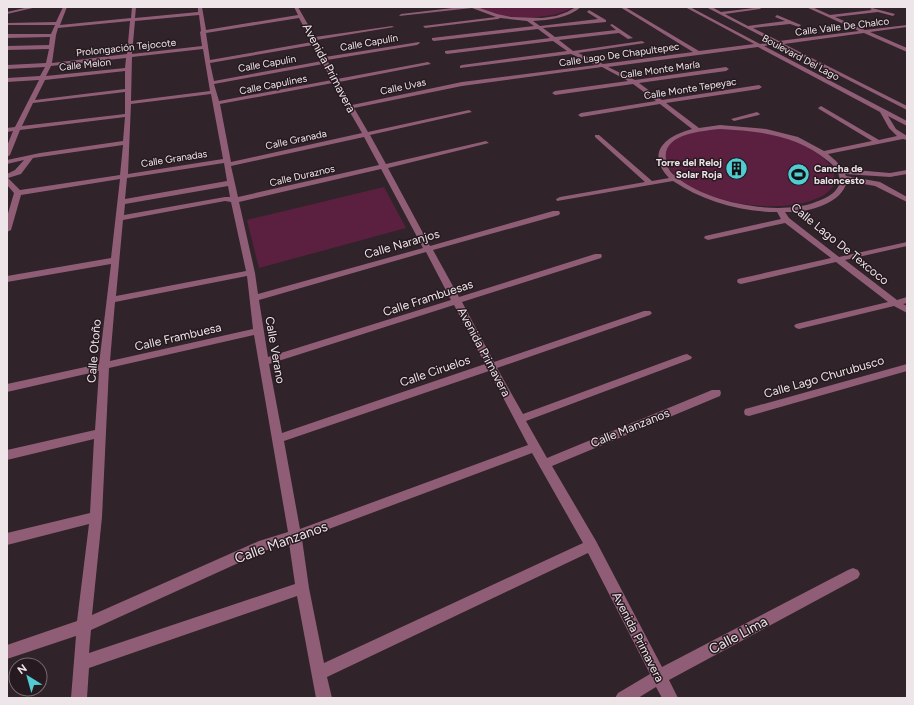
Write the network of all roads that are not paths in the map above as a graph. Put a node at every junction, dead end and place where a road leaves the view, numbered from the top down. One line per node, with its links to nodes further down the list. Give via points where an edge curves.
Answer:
1 (35, 7): 16 (street)
2 (65, 7): 29 (street)
3 (134, 7): 24 (street, Calle Otoño)
4 (296, 7): 20 (street, Avenida Primavera)
5 (473, 7): 18 (street); 23 (street)
6 (579, 7): 25 (street, via 566,14)
7 (622, 7): 58 (street)
8 (686, 7): 50 (street, Boulevard Del Lago)
9 (708, 7): 17 (street, Boulevard Del Lago)
10 (808, 7): 22 (street)
11 (760, 8): 17 (street)
12 (868, 8): 15 (street)
13 (200, 10): 24 (street); 38 (street, Calle Verano)
14 (589, 11): 34 (street, via 604,20)
15 (878, 11): 19 (street); 22 (street)
16 (7, 12)
17 (720, 13): 35 (street, Boulevard Del Lago)
18 (401, 15)
19 (893, 15)
20 (302, 16): 38 (street); 45 (street, Avenida Primavera)
21 (777, 16): 27 (street)
22 (831, 16): 39 (street)
23 (506, 18): 25 (street); 26 (street, via 426,28)
24 (133, 19): 29 (street); 59 (street, Calle Otoño)
25 (528, 19): 34 (street)
26 (419, 21)
27 (791, 22): 31 (street); 35 (street)
28 (7, 24): 29 (street)
29 (57, 25): 41 (street)
30 (612, 25): 37 (street)
31 (799, 26)
32 (907, 26): 36 (street, Calle Valle De Chalco)
33 (392, 27): 45 (street)
34 (537, 27): 44 (street); 49 (street, via 433,37)
35 (748, 27): 48 (street, Boulevard Del Lago)
36 (888, 29): 39 (street, Calle Valle De Chalco); 40 (street)
37 (620, 31): 43 (street); 44 (street)
38 (202, 32): 52 (street, Calle Verano)
39 (866, 32): 48 (street, Calle Valle De Chalco); 54 (street)
40 (901, 32)
41 (53, 35): 42 (street); 53 (street)
42 (7, 36)
43 (630, 38)
44 (554, 39): 55 (street); 56 (street)
45 (315, 41): 60 (street, Avenida Primavera); 61 (street)
46 (417, 43): 60 (street, Calle Capulín)
47 (642, 43): 56 (street)
48 (779, 43): 50 (street, Calle Lago De Chapultepec); 84 (street, Boulevard Del Lago)
49 (440, 45)
50 (760, 45): 58 (street, Calle Lago De Chapultepec); 85 (street, Boulevard Del Lago)
51 (7, 48): 53 (street)
52 (205, 48): 59 (street, Prolongación Tejocote); 61 (street, Calle Verano)
53 (50, 49): 57 (street); 62 (street)
54 (907, 50)
55 (447, 52)
56 (571, 52): 64 (street); 66 (street)
57 (7, 53)
58 (698, 53): 64 (street, Calle Lago De Chapultepec)
59 (130, 56): 62 (street, Prolongación Tejocote); 67 (street, Calle Otoño)
60 (324, 60): 71 (street, Avenida Primavera); 74 (street, Calle Capulin)
61 (207, 62): 74 (street, Calle Verano)
62 (49, 64): 65 (street, Prolongación Tejocote); 69 (street)
63 (428, 64): 71 (street, Calle Capulines)
64 (603, 66): 72 (street); 73 (street, Calle Lago De Chapultepec)
65 (7, 67)
66 (462, 67)
67 (128, 69): 69 (street, Calle Melon); 76 (street, Calle Otoño)
68 (726, 69): 72 (street, Calle Monte María)
69 (43, 78): 70 (street, Calle Melon); 78 (street)
70 (7, 80)
71 (335, 81): 81 (street, Calle Capulines); 82 (street, Avenida Primavera)
72 (634, 82): 77 (street, Calle Monte María); 79 (street)
73 (462, 84): 82 (street, Calle Uvas)
74 (212, 87): 80 (street, Calle Capulin); 81 (street, Calle Verano)
75 (759, 88): 79 (street, Calle Monte Tepeyac)
76 (128, 90): 78 (street); 80 (street, Calle Otoño)
77 (555, 94)
78 (30, 102): 91 (street)
79 (662, 102): 89 (street, Calle Monte Tepeyac); 94 (street)
80 (127, 103): 87 (street, Calle Otoño)
81 (217, 104): 105 (street, Calle Verano)
82 (349, 107): 95 (street, Avenida Primavera)
83 (821, 108): 98 (street)
84 (907, 108)
85 (883, 111): 90 (street, Boulevard Del Lago); 97 (street, via 886,123)
86 (469, 112): 95 (street)
87 (128, 114): 91 (street); 99 (street, Calle Otoño)
88 (757, 114): 92 (street, via 734,119)
89 (581, 115)
90 (907, 124)
91 (16, 128): 93 (street); 102 (street)
92 (746, 128): 94 (street, via 720,127); 101 (street, via 780,134)
93 (7, 130)
94 (697, 130): 111 (street, via 670,140 663,149 661,158)
95 (366, 134): 105 (street, Calle Granada); 106 (street, Avenida Primavera)
96 (597, 136): 113 (street)
97 (905, 138): 98 (street)
98 (878, 142): 101 (street)
99 (125, 143): 103 (street); 110 (street, Calle Otoño)
100 (486, 143): 106 (street, Calle Duraznos)
101 (822, 153): 108 (street)
102 (7, 155)
103 (31, 157): 104 (street); 109 (street, via 18,172)
104 (7, 162)
105 (228, 162): 110 (street, Calle Granadas); 114 (street, Calle Verano)
106 (383, 167): 117 (street, Calle Duraznos); 127 (street, Avenida Primavera)
107 (907, 172): 108 (street, via 890,175)
108 (842, 174): 118 (street, via 877,184); 120 (street, via 841,188 833,197 820,204)
109 (7, 176)
110 (124, 176): 115 (street, Calle Granadas); 119 (street, Calle Otoño)
111 (674, 179): 113 (street); 120 (street, via 701,195 719,201)
112 (7, 180): 115 (street)
113 (650, 183): 116 (street)
114 (231, 184): 117 (street, Calle Verano); 119 (street)
115 (18, 193): 124 (street)
116 (560, 199)
117 (236, 200): 122 (street, Calle Duraznos, via 225,199); 131 (street, Calle Verano)
118 (907, 200)
119 (121, 202): 122 (street, Calle Otoño)
120 (779, 210): 123 (street, Calle Lago De Texcoco)
121 (556, 213): 127 (street, Calle Naranjos)
122 (120, 218): 130 (street, Calle Otoño)
123 (786, 220): 125 (street); 129 (street, Calle Lago De Texcoco)
124 (7, 230)
125 (708, 238)
126 (907, 244): 129 (street)
127 (427, 249): 134 (street, Calle Naranjos); 137 (street, Avenida Primavera)
128 (598, 256): 137 (street, Calle Frambuesas)
129 (837, 259): 133 (street); 138 (street, Calle Lago De Texcoco)
130 (116, 260): 132 (street); 135 (street, Calle Otoño)
131 (251, 273): 134 (street, Calle Verano); 135 (street)
132 (7, 279)
133 (742, 281)
134 (254, 298): 142 (street, Calle Verano)
135 (112, 300): 146 (street, Calle Otoño)
136 (907, 300): 138 (street)
137 (456, 302): 144 (street, Calle Frambuesas); 145 (street, Avenida Primavera)
138 (895, 303): 139 (street, Calle Lago De Texcoco); 141 (street)
139 (907, 310)
140 (647, 313): 145 (street, Calle Ciruelos)
141 (799, 326)
142 (258, 331): 144 (street, Calle Verano); 146 (street, Calle Frambuesa)
143 (687, 357): 151 (street)
144 (264, 362): 153 (street, Calle Verano)
145 (490, 366): 151 (street, Avenida Primavera); 153 (street, Calle Ciruelos)
146 (104, 367): 148 (street, Calle Frambuesa); 152 (street, Calle Otoño)
147 (907, 367): 150 (street, Calle Lago Churubusco)
148 (7, 388)
149 (716, 392): 156 (street, Calle Manzanos)
150 (748, 412)
151 (520, 419): 154 (street, Avenida Primavera)
152 (101, 433): 155 (street); 157 (street, Calle Otoño)
153 (278, 439): 158 (street, Calle Verano)
154 (535, 447): 156 (street, Avenida Primavera); 158 (street, Calle Manzanos)
155 (7, 455)
156 (544, 464): 160 (street, Avenida Primavera)
157 (96, 516): 159 (street); 163 (street, Calle Otoño)
158 (295, 536): 162 (street, Calle Verano); 163 (street, Calle Manzanos, via 264,545)
159 (7, 539)
160 (591, 546): 166 (street); 167 (street, Avenida Primavera)
161 (853, 574): 167 (street, Calle Lima)
162 (302, 588): 165 (street); 166 (street, Calle Verano)
163 (84, 626): 164 (street, Calle Manzanos); 165 (street, Calle Otoño)
164 (7, 652)
165 (82, 663): 168 (street, Calle Otoño)
166 (319, 674): 169 (street, Calle Verano)
167 (659, 677): 170 (street, Calle Lima); 171 (street, Avenida Primavera)
168 (79, 698)
169 (324, 698)
170 (624, 698)
171 (670, 698)

